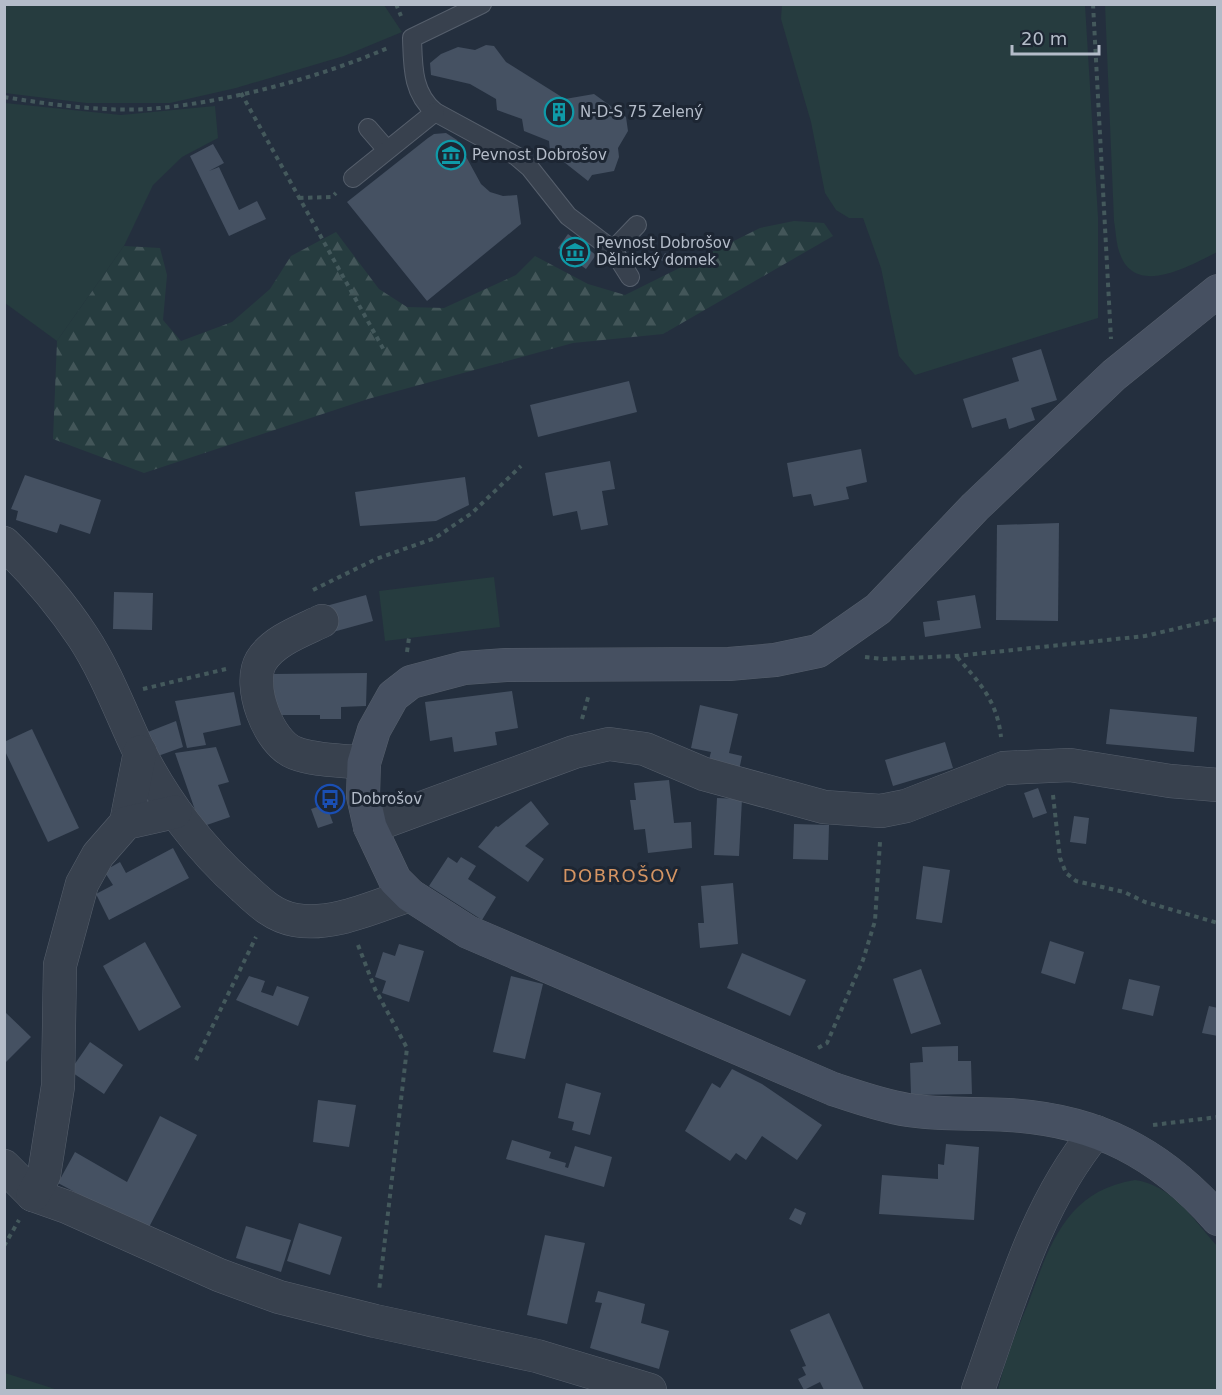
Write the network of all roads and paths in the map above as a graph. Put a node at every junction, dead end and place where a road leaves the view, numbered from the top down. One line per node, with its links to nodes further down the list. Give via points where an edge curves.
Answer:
1 (482, 4): 3 (lane)
2 (1093, 4): 16 (path)
3 (411, 38): 4 (path, via 353,63); 6 (lane, via 414,82 424,104)
4 (241, 93): 5 (path, via 159,108); 10 (path)
5 (4, 97)
6 (435, 112): 8 (lane); 12 (lane, via 516,156 568,216)
7 (368, 128): 8 (lane)
8 (387, 150): 9 (lane)
9 (352, 178): 10 (path, via 332,197)
10 (299, 198): 15 (path)
11 (637, 225): 12 (lane)
12 (613, 249): 13 (lane)
13 (630, 277)
14 (1218, 291): 16 (street)
15 (385, 352)
16 (1114, 375): 21 (street, via 975,507 878,609)
17 (521, 466): 19 (path, via 472,513 435,538 355,568)
18 (4, 543): 25 (street, via 39,578 84,638)
19 (314, 608): 23 (street)
20 (1218, 619): 22 (path, via 1145,636)
21 (818, 651): 22 (path, via 882,659); 24 (street, via 729,664)
22 (956, 656): 30 (path, via 982,686 999,715)
23 (260, 662): 25 (path); 28 (street, via 258,688 262,711 270,732 281,745 295,753)
24 (609, 665): 27 (path, via 591,688); 28 (street, via 464,668 411,682 393,696 383,711)
25 (115, 696): 26 (street)
26 (140, 752): 32 (street); 34 (street)
27 (574, 752): 33 (street, via 609,744 645,749 704,774 824,807); 35 (street)
28 (364, 763): 35 (street, via 363,796)
29 (1046, 765): 30 (street); 31 (street); 38 (path, via 1060,858 1066,873 1076,881 1124,892)
30 (1004, 768): 33 (street)
31 (1218, 785)
32 (176, 812): 34 (street); 37 (street, via 236,882 272,913 296,921)
33 (881, 812): 41 (path, via 875,921 863,960 827,1043)
34 (126, 823): 44 (street, via 98,855 82,884 70,921 60,965 58,1086 44,1175)
35 (370, 827): 36 (street, via 395,880)
36 (410, 895): 37 (street); 41 (street, via 468,932)
37 (350, 914): 46 (path, via 363,965 407,1048)
38 (1218, 923)
39 (255, 938): 40 (path)
40 (196, 1060)
41 (785, 1068): 42 (street, via 833,1089 908,1110 1046,1118)
42 (1096, 1132): 45 (street, via 1139,1150 1163,1166); 48 (street, via 1074,1158 1052,1196)
43 (4, 1166): 44 (street)
44 (33, 1195): 46 (street, via 246,1285)
45 (1218, 1219)
46 (375, 1321): 47 (street, via 537,1356)
47 (650, 1390)
48 (978, 1390)

